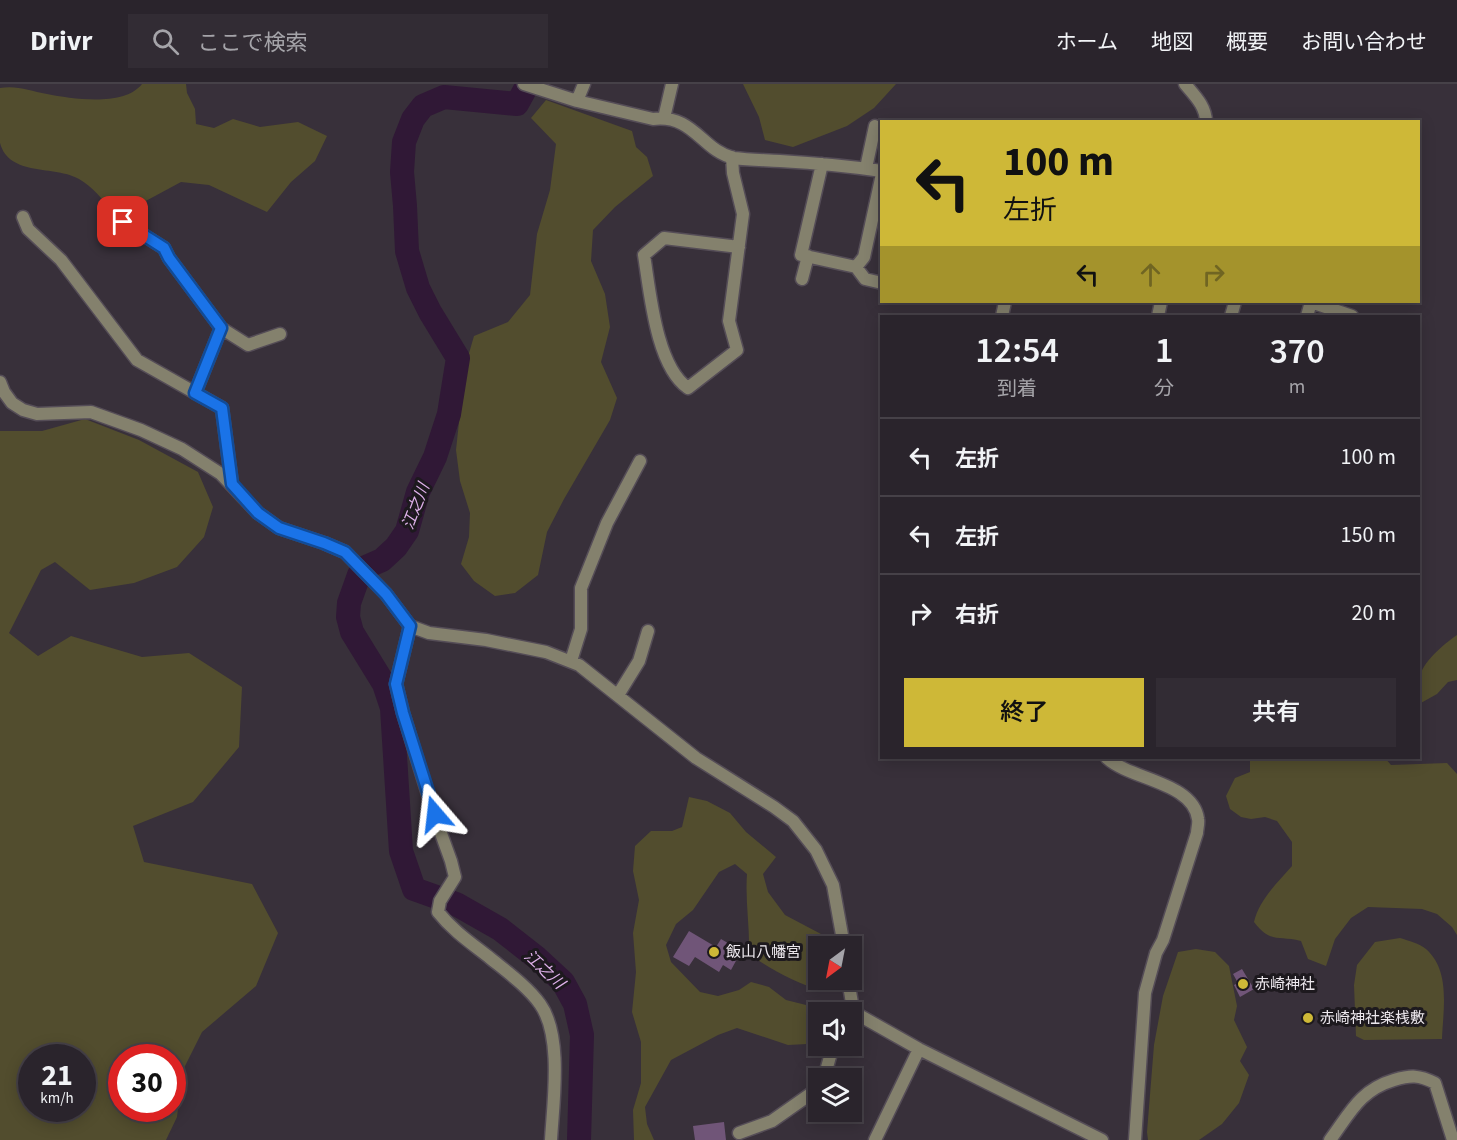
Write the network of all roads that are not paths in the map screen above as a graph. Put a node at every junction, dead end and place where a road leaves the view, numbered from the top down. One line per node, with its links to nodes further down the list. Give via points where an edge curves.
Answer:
1 (524, 84): 5 (street)
2 (584, 84): 5 (street)
3 (672, 84): 6 (street)
4 (1185, 84): 7 (street, via 1202,104)
5 (577, 101): 6 (street, via 653,119)
6 (664, 118): 9 (street, via 695,131)
7 (1206, 120)
8 (875, 126): 11 (street)
9 (732, 157): 10 (street); 16 (street, via 743,214)
10 (822, 164): 11 (street); 17 (street, via 801,255)
11 (866, 168): 12 (street)
12 (880, 172)
13 (880, 181): 18 (street, via 864,257)
14 (22, 217): 26 (street, via 28,229 62,260 137,360)
15 (123, 222): 23 (street, via 164,248)
16 (739, 247): 16 (street, via 729,321 737,350 688,388 681,383 661,348 644,255 664,238)
17 (808, 256): 18 (street); 19 (street)
18 (856, 267): 20 (street, via 866,279)
19 (802, 279)
20 (880, 282)
21 (1314, 303): 22 (street)
22 (1349, 315)
23 (221, 328): 24 (street, via 248,345); 26 (street)
24 (280, 334)
25 (0, 382): 28 (street, via 12,403 23,410 37,414 91,412 182,449)
26 (195, 393): 28 (street, via 222,408)
27 (640, 461): 31 (street, via 607,523 581,588 581,629)
28 (232, 484): 29 (street, via 258,513 279,528 345,552 386,594)
29 (410, 626): 31 (street); 39 (street, via 396,684 455,877 440,901 438,912 450,928 532,996 550,1023 555,1070)
30 (648, 631): 32 (street, via 639,661)
31 (571, 660): 32 (street)
32 (618, 695): 34 (street, via 696,758 793,821 816,850 833,885)
33 (1108, 759): 42 (street, via 1182,794 1198,818 1197,833 1144,993)
34 (842, 936)
35 (862, 1020): 36 (street)
36 (919, 1049): 40 (street); 41 (street)
37 (808, 1096): 38 (street, via 772,1121)
38 (740, 1133)
39 (551, 1140)
40 (874, 1140)
41 (1102, 1140)
42 (1135, 1140)
43 (1330, 1140): 44 (street, via 1366,1093 1380,1084 1413,1075 1435,1083)
44 (1453, 1140)

